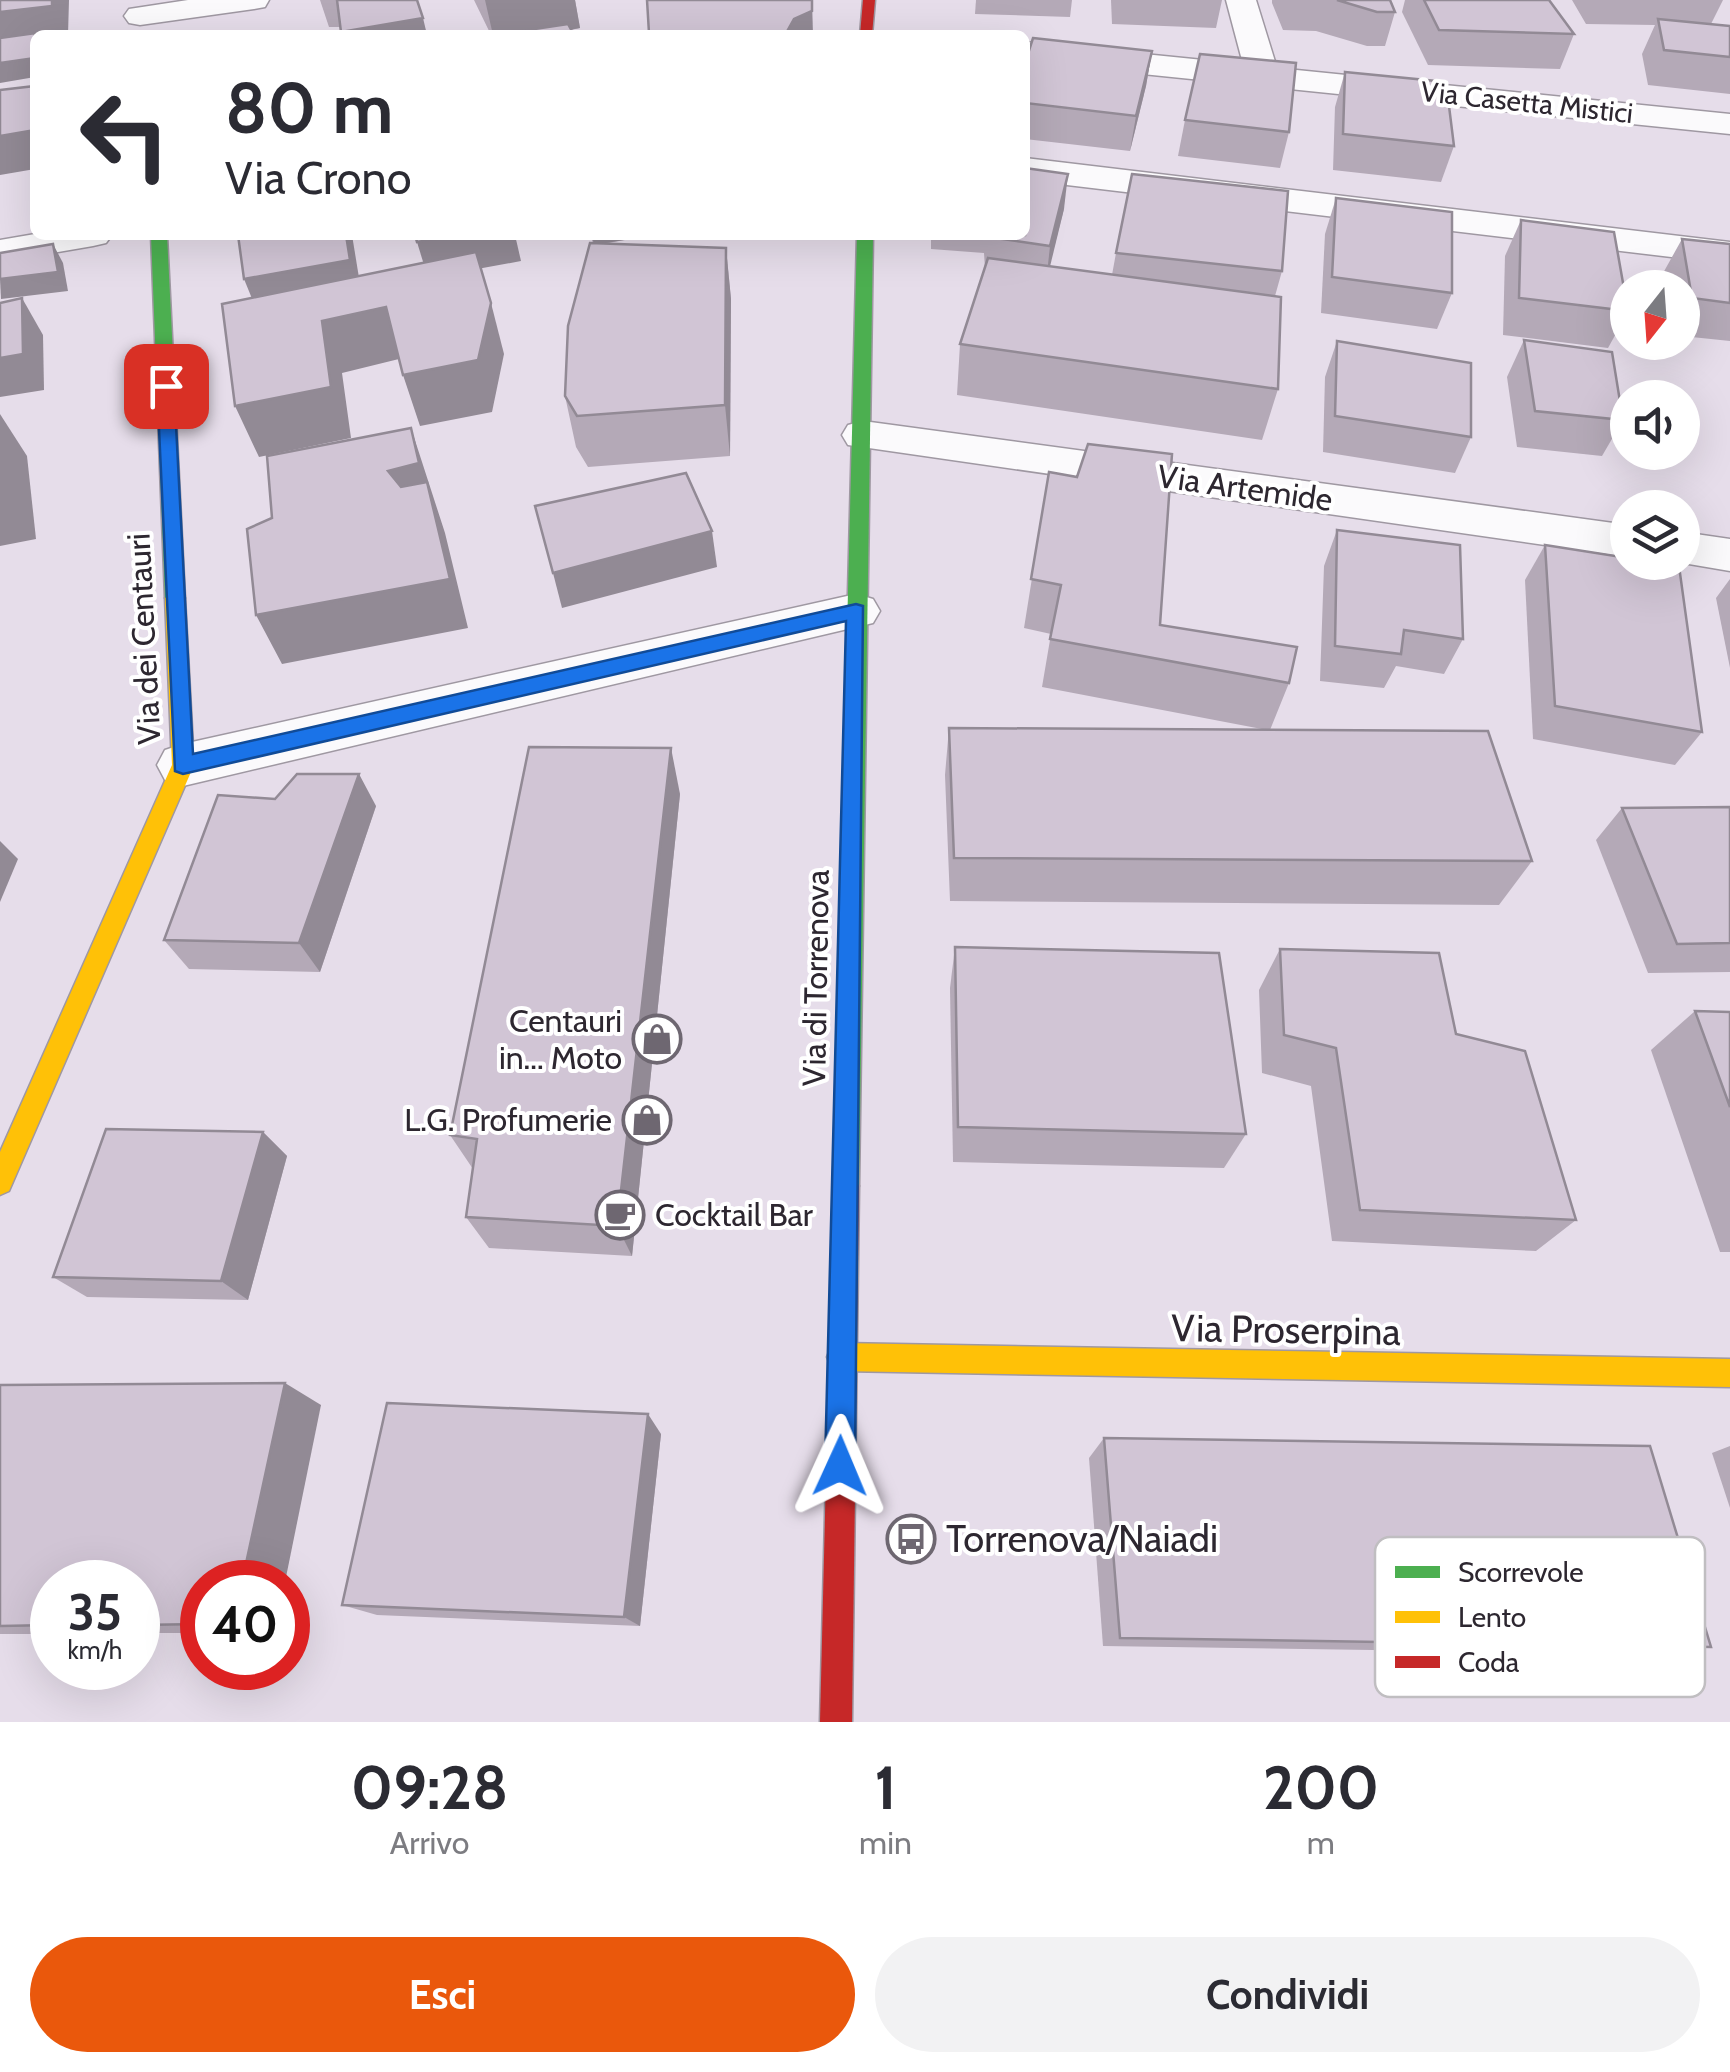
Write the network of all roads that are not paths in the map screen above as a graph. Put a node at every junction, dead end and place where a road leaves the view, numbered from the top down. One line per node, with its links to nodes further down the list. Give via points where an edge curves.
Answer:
1 (254, 0): 4 (street)
2 (868, 0): 5 (street)
3 (1241, 0): 7 (street)
4 (140, 16)
5 (866, 30)
6 (1030, 52): 7 (street, Via Casetta Mistici)
7 (1262, 73): 8 (street, Via Casetta Mistici)
8 (1730, 124)
9 (1030, 169): 14 (street)
10 (64, 240): 13 (street)
11 (159, 240): 20 (street, Via dei Centauri)
12 (865, 240): 15 (street, Via di Torrenova)
13 (0, 251)
14 (1730, 253)
15 (863, 434): 16 (street, Via Artemide); 19 (street, Via di Torrenova)
16 (1610, 538)
17 (1700, 551): 18 (street)
18 (1730, 555)
19 (856, 612): 20 (street); 22 (street, Via di Torrenova)
20 (183, 765): 21 (street, Via dei Centauri)
21 (0, 1182)
22 (841, 1357): 23 (street, Via Proserpina); 24 (street, Via di Torrenova)
23 (1730, 1373)
24 (836, 1722)

